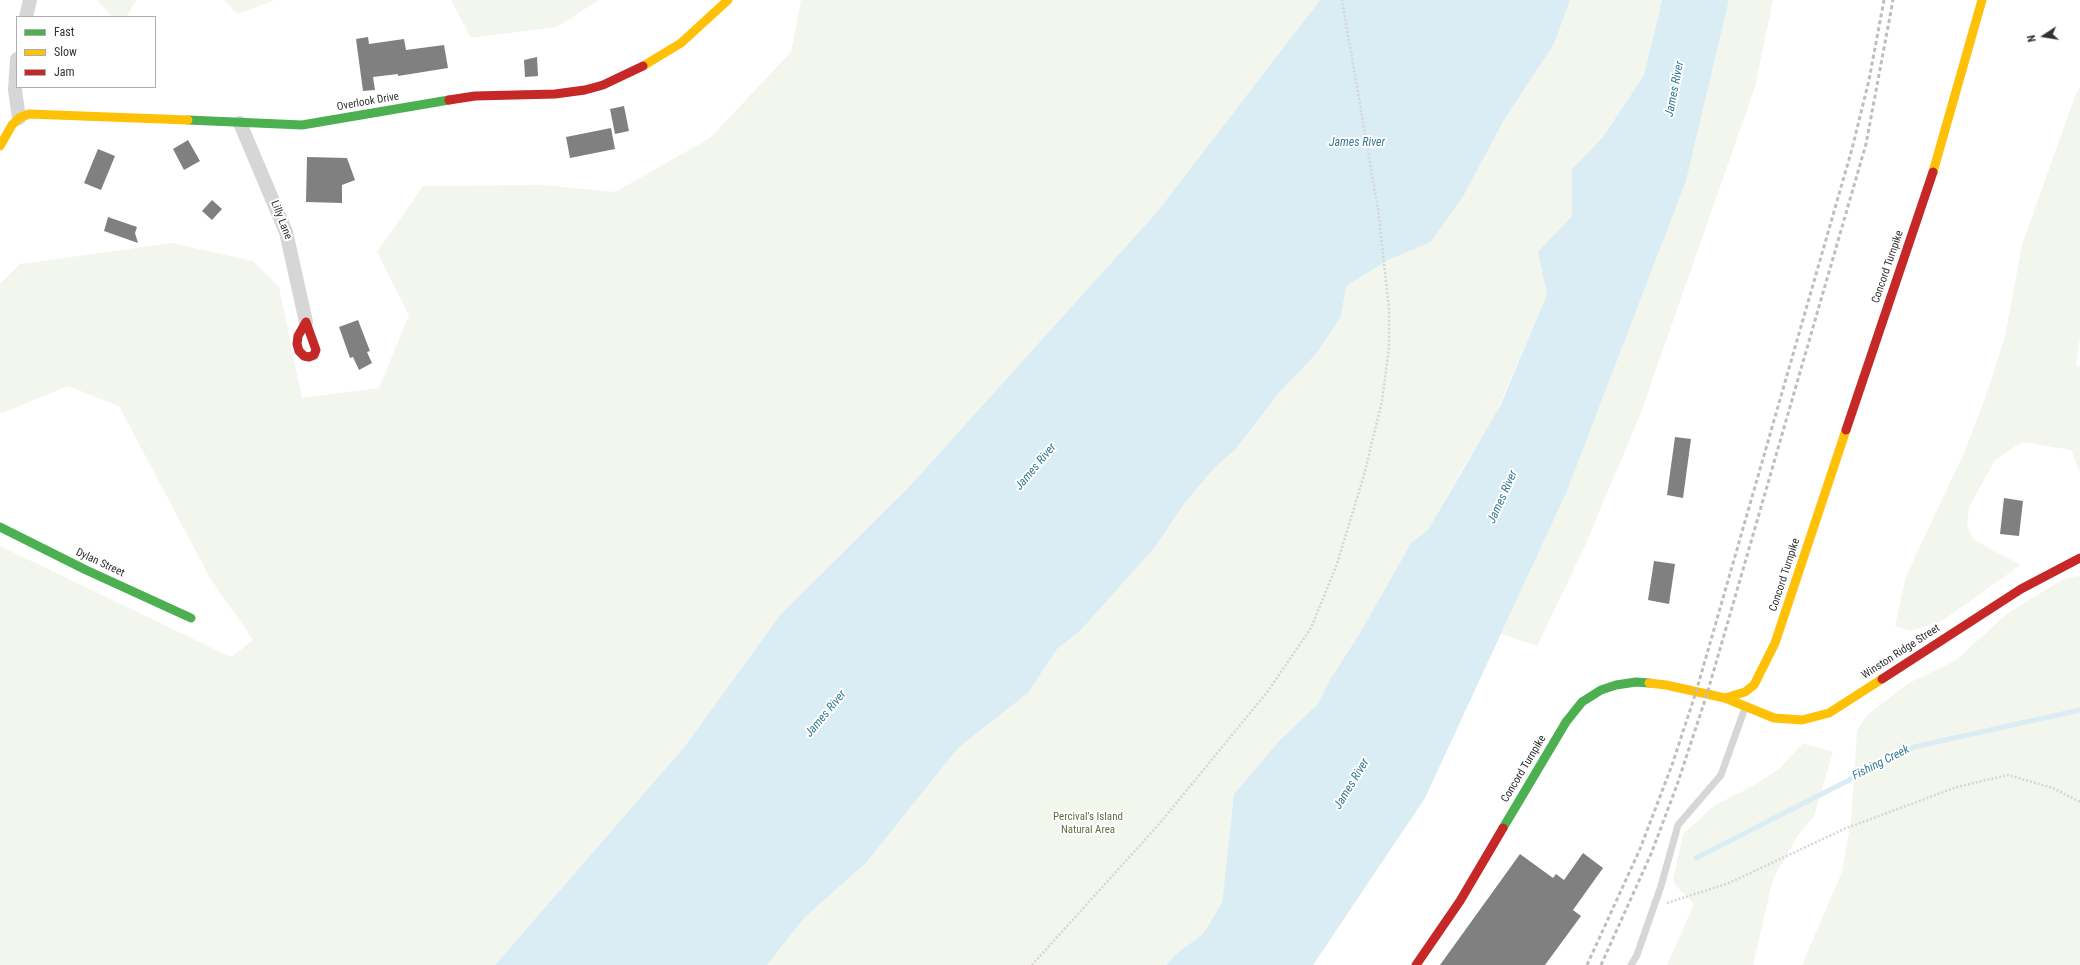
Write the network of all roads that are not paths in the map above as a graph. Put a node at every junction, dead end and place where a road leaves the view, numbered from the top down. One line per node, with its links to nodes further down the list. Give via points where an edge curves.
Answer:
1 (30, 0): 4 (street)
2 (728, 0): 7 (street, Overlook Drive, via 682,43 644,66 603,85 555,94 475,96 317,124)
3 (1982, 0): 13 (street, Concord Turnpike, via 1937,160 1775,643 1754,685 1745,692)
4 (26, 16)
5 (16, 74): 6 (street, via 15,90)
6 (19, 118): 7 (street, Overlook Drive, via 29,114); 8 (street)
7 (240, 122): 9 (street, Lilly Lane, via 286,232)
8 (0, 146)
9 (306, 322)
10 (0, 526): 12 (street, Dylan Street, via 86,570)
11 (2080, 558): 14 (street, Winston Ridge Street, via 2021,589 1828,713 1802,720 1774,718)
12 (191, 618)
13 (1725, 698): 14 (street, Winston Ridge Street); 15 (street, Concord Turnpike, via 1666,685 1636,682 1601,690 1582,702 1566,722 1460,901)
14 (1746, 706): 16 (lane, via 1721,775 1678,825 1653,908)
15 (1416, 965)
16 (1631, 965)

